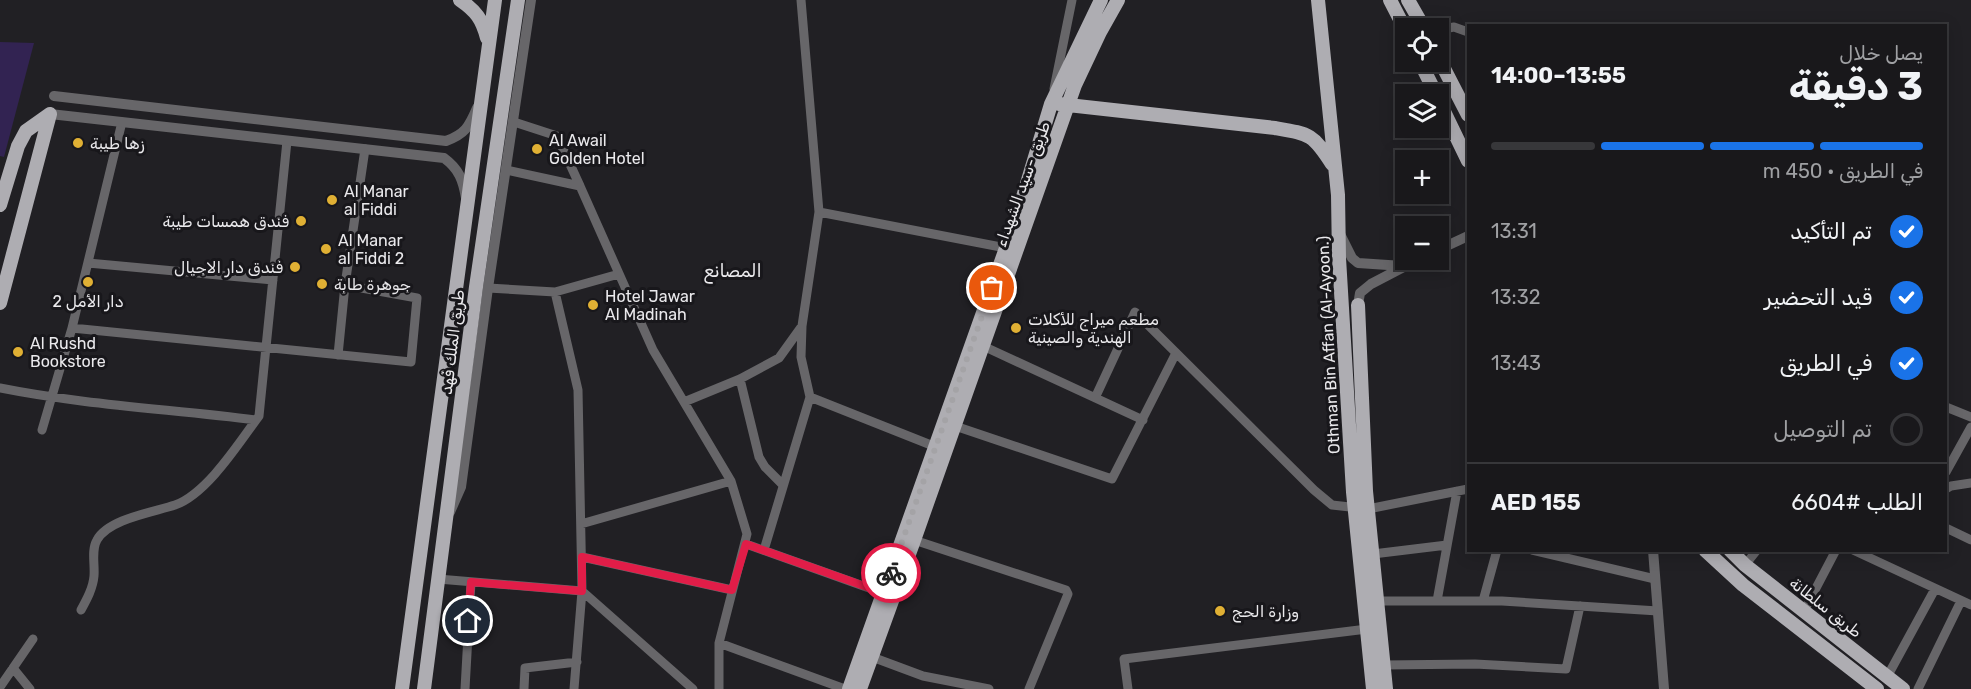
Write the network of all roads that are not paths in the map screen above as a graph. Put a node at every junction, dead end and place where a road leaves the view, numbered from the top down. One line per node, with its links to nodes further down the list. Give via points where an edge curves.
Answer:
1 (460, 0): 16 (main road, via 482,19)
2 (495, 0): 16 (main road, طريق الملك فهد)
3 (518, 0): 78 (main road, طريق الملك فهد)
4 (531, 0): 25 (street)
5 (801, 0): 35 (street)
6 (1072, 0): 20 (street)
7 (1102, 0): 20 (main road, طريق -سيد الشهداء)
8 (1118, 0): 21 (main road, طريق -سيد الشهداء)
9 (1318, 0): 30 (main road, Othman Bin Affan (Al-Ayoon.))
10 (1390, 0): 12 (main road)
11 (1408, 0): 13 (main road)
12 (1399, 18)
13 (1420, 18)
14 (1449, 28): 15 (street)
15 (1467, 32)
16 (488, 43): 19 (main road, طريق الملك فهد)
17 (1446, 72): 22 (main road)
18 (54, 96): 19 (street, via 446,141 460,135)
19 (481, 100): 33 (main road, طريق الملك فهد)
20 (1051, 104): 21 (main road); 39 (main road, طريق -سيد الشهداء)
21 (1068, 105): 30 (main road, via 1305,133 1318,142); 52 (main road, طريق -سيد الشهداء)
22 (1467, 113)
23 (50, 114): 24 (street); 34 (main road, via 26,131); 48 (main road)
24 (122, 122): 27 (street); 40 (street)
25 (514, 122): 31 (street); 32 (street, via 557,136)
26 (1449, 122): 29 (main road)
27 (287, 141): 28 (street); 44 (street)
28 (364, 150): 33 (street, via 444,158 461,175); 45 (street)
29 (1467, 159)
30 (1334, 168): 36 (main road, Othman Bin Affan (Al-Ayoon.))
31 (506, 170): 32 (street); 46 (street)
32 (580, 186): 43 (street)
33 (467, 201): 123 (main road, طريق الملك فهد)
34 (0, 206)
35 (819, 212): 39 (street); 50 (street)
36 (1338, 231): 41 (street, via 1358,263); 77 (main road, Othman Bin Affan (Al-Ayoon.))
37 (1467, 236): 38 (street)
38 (1449, 245)
39 (1006, 248): 69 (main road, طريق -سيد الشهداء)
40 (88, 263): 44 (street); 51 (street)
41 (1395, 265)
42 (1396, 270): 49 (street, via 1360,293)
43 (619, 274): 47 (street); 61 (street, via 653,350)
44 (273, 280): 53 (street)
45 (345, 285): 55 (street); 55 (street, via 417,298 411,362)
46 (488, 288): 47 (street); 78 (street, via 461,487)
47 (555, 292): 79 (street, via 578,390)
48 (0, 303)
49 (1358, 305): 77 (main road, Othman Bin Affan (Al-Ayoon.))
50 (802, 326): 56 (street, via 779,358); 58 (street, via 801,357)
51 (72, 328): 53 (street); 59 (street)
52 (983, 346): 60 (street); 66 (main road, طريق -سيد الشهداء)
53 (266, 348): 55 (street); 64 (street, via 261,406)
54 (1176, 353): 60 (street, via 1135,312); 65 (street); 77 (street, via 1314,490 1332,505)
55 (338, 355)
56 (740, 379): 61 (street); 73 (street, via 759,457)
57 (0, 388): 59 (street)
58 (810, 397): 69 (street); 73 (street)
59 (51, 398): 64 (street); 68 (street)
60 (1095, 398): 65 (street)
61 (684, 402): 71 (street)
62 (1947, 407): 63 (street)
63 (1971, 417)
64 (256, 420): 110 (street, via 202,488 178,504 122,521 101,535 96,541 91,589)
65 (1143, 420): 66 (street, via 1112,479)
66 (955, 426): 81 (main road, طريق -سيد الشهداء)
67 (1971, 427): 70 (street)
68 (42, 430)
69 (936, 447): 103 (main road, طريق -سيد الشهداء)
70 (1947, 470)
71 (731, 481): 79 (street); 83 (street, via 747,534)
72 (1971, 483): 74 (street)
73 (783, 485): 85 (street)
74 (1947, 488)
75 (1467, 489): 76 (street)
76 (1457, 492): 77 (street); 84 (street)
77 (1361, 509): 94 (main road, Othman Bin Affan (Al-Ayoon.)); 113 (main road, Othman Bin Affan (Al-Ayoon.))
78 (445, 524): 97 (main road, طريق الملك فهد)
79 (580, 524): 95 (street)
80 (1947, 528): 82 (street)
81 (914, 540): 116 (main road, طريق -سيد الشهداء); 133 (street, via 1066,590 1068,594)
82 (1971, 540)
83 (746, 544): 85 (street); 101 (street)
84 (1447, 545): 94 (street); 105 (street)
85 (764, 550): 103 (street)
86 (1496, 552): 106 (street)
87 (1540, 552): 98 (street)
88 (1653, 552): 98 (street)
89 (1707, 552): 138 (main road, طريق سلطانة, via 1743,585)
90 (1732, 552): 96 (main road, طريق سلطانة)
91 (1755, 552): 96 (street)
92 (1835, 552): 112 (street)
93 (1857, 552): 100 (street)
94 (1373, 554): 104 (main road, Othman Bin Affan (Al-Ayoon.))
95 (582, 557): 101 (street); 102 (street)
96 (1745, 565): 112 (main road, طريق سلطانة)
97 (438, 579): 99 (street); 124 (main road, طريق الملك فهد)
98 (1655, 579): 111 (street)
99 (471, 582): 102 (street); 125 (street)
100 (1935, 589): 107 (street); 120 (street)
101 (732, 590): 115 (street)
102 (582, 591): 117 (street); 128 (street)
103 (884, 593): 130 (main road, طريق -سيد الشهداء)
104 (1377, 601): 105 (street); 118 (main road, Othman Bin Affan (Al-Ayoon.))
105 (1437, 601): 106 (street)
106 (1483, 601): 109 (street)
107 (1961, 601): 108 (street); 140 (street)
108 (1971, 605)
109 (1580, 606): 111 (street); 118 (street, via 1566,669)
110 (81, 610)
111 (1658, 611): 137 (street)
112 (1804, 611): 120 (main road, طريق سلطانة)
113 (1367, 629): 134 (street, via 1124,659); 135 (main road, Othman Bin Affan (Al-Ayoon.))
114 (33, 639): 119 (street)
115 (719, 643): 129 (street); 130 (street)
116 (872, 657): 131 (main road, طريق -سيد الشهداء); 132 (street, via 923,676)
117 (577, 662): 126 (street, via 525,668); 127 (street)
118 (1384, 665): 136 (main road, Othman Bin Affan (Al-Ayoon.))
119 (13, 668): 121 (street); 122 (street)
120 (1887, 677): 139 (main road, طريق سلطانة)
121 (0, 687)
122 (30, 689)
123 (402, 689)
124 (424, 689)
125 (465, 689)
126 (524, 689)
127 (574, 689)
128 (693, 689)
129 (719, 689)
130 (847, 689)
131 (860, 689)
132 (989, 689)
133 (1029, 689)
134 (1128, 689)
135 (1373, 689)
136 (1386, 689)
137 (1664, 689)
138 (1877, 689)
139 (1903, 689)
140 (1918, 689)

